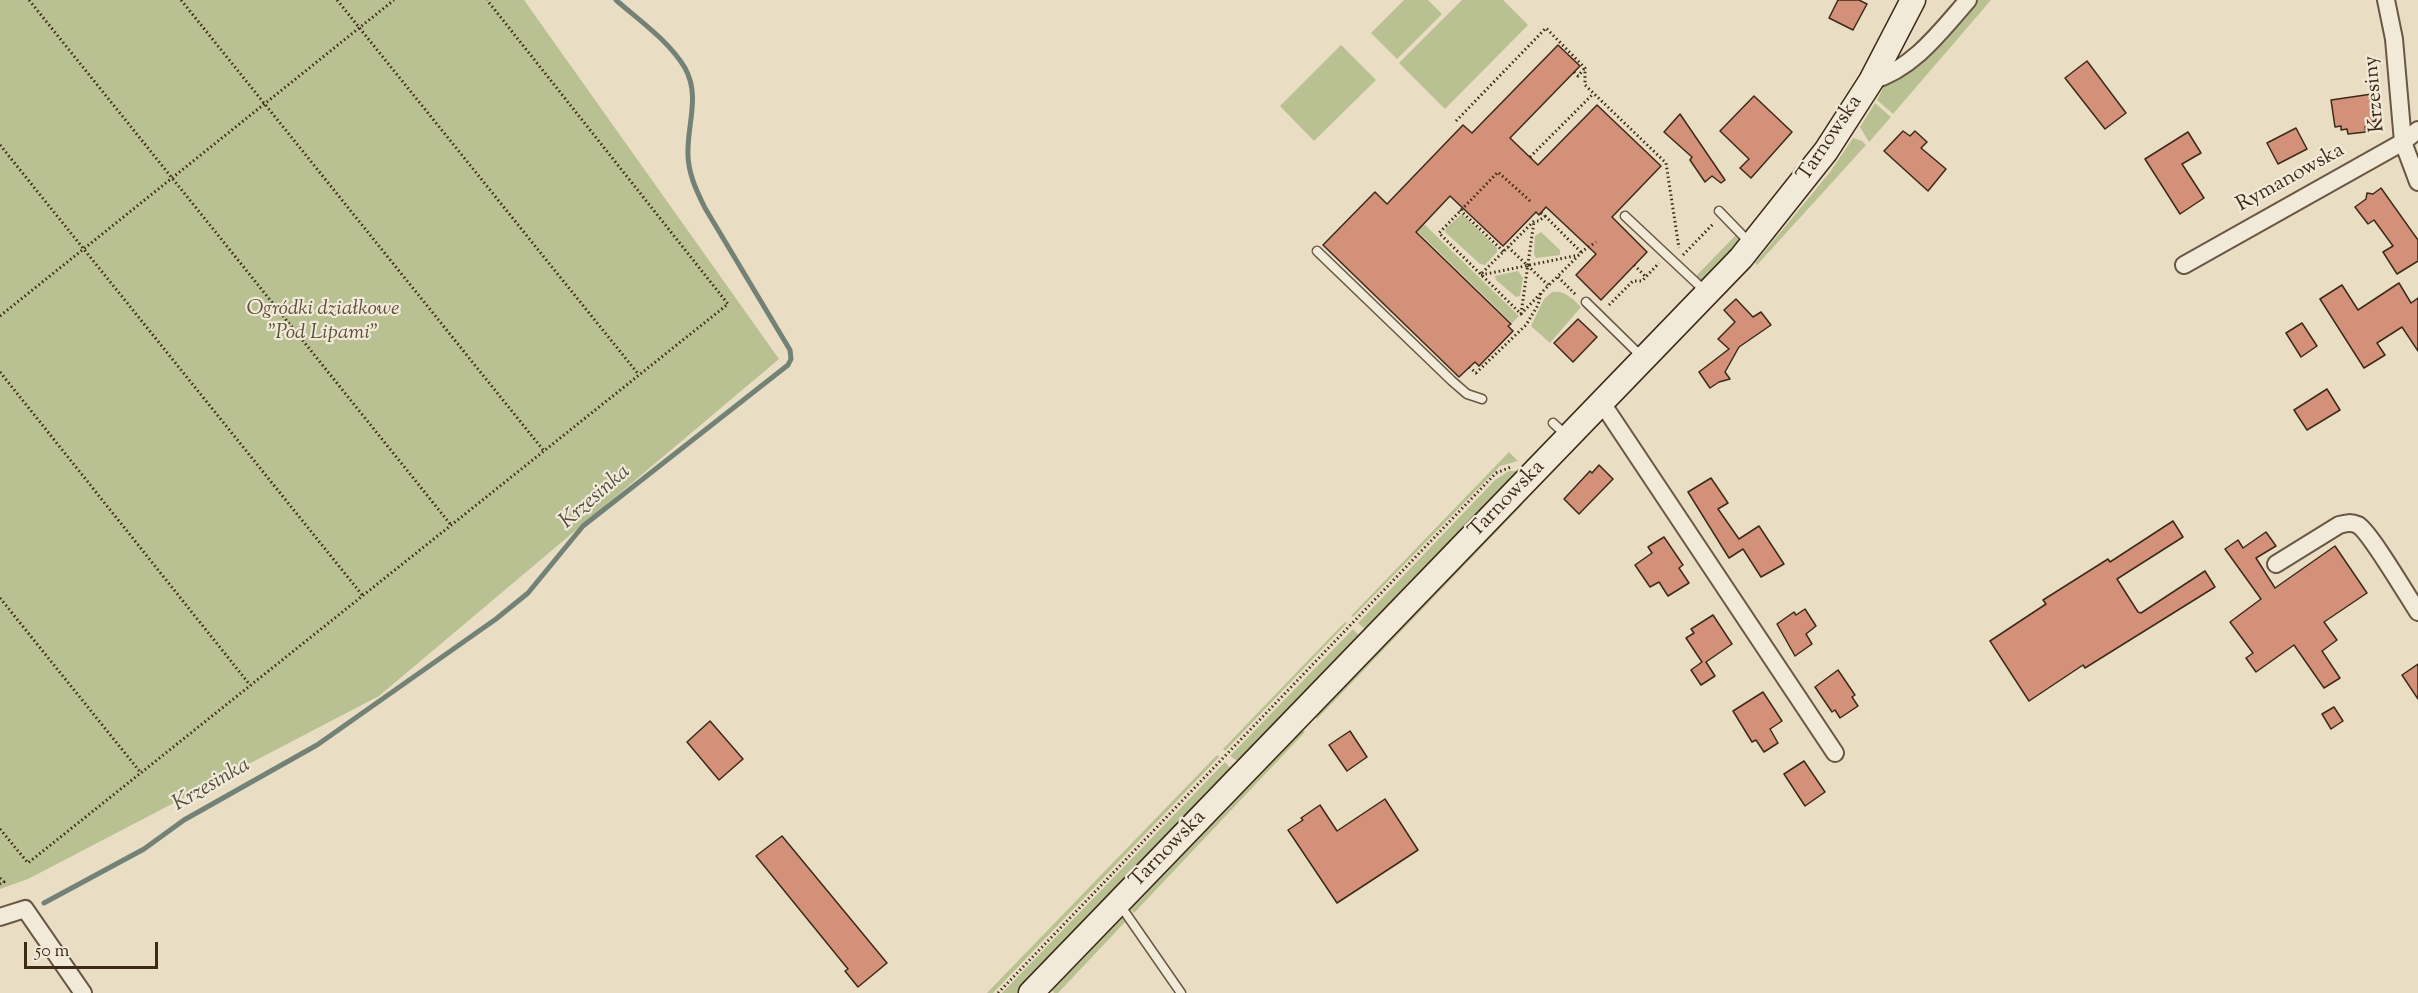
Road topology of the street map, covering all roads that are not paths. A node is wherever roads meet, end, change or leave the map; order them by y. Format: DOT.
graph roads {
  1 [pos="1913,0"];
  2 [pos="1968,0"];
  3 [pos="2386,0"];
  4 [pos="1871,81"];
  5 [pos="2418,130"];
  6 [pos="2403,142"];
  7 [pos="2418,182"];
  8 [pos="1721,213"];
  9 [pos="1625,216"];
  10 [pos="1752,244"];
  11 [pos="1317,251"];
  12 [pos="2184,265"];
  13 [pos="1708,294"];
  14 [pos="1586,303"];
  15 [pos="1644,359"];
  16 [pos="1482,399"];
  17 [pos="1602,403"];
  18 [pos="2276,564"];
  19 [pos="2418,612"];
  20 [pos="1835,753"];
  21 [pos="1118,903"];
  22 [pos="0,917"];
  23 [pos="83,993"];
  24 [pos="1030,993"];
  25 [pos="1181,993"];
  1 -- 4 [label="street"];
  2 -- 4 [label="street, Tarnowska"];
  3 -- 6 [label="street, Krzesiny"];
  4 -- 10 [label="street, Tarnowska"];
  5 -- 6 [label="street, Rymanowska"];
  6 -- 7 [label="street, Krzesiny"];
  6 -- 12 [label="street, Rymanowska"];
  8 -- 10 [label="lane"];
  9 -- 13 [label="lane"];
  10 -- 13 [label="street, Tarnowska"];
  11 -- 16 [label="lane"];
  13 -- 15 [label="street, Tarnowska"];
  14 -- 15 [label="lane"];
  15 -- 17 [label="street, Tarnowska"];
  17 -- 20 [label="street"];
  17 -- 21 [label="street, Tarnowska"];
  18 -- 19 [label="street"];
  21 -- 24 [label="street, Tarnowska"];
  21 -- 25 [label="lane"];
  22 -- 23 [label="street"];
}
